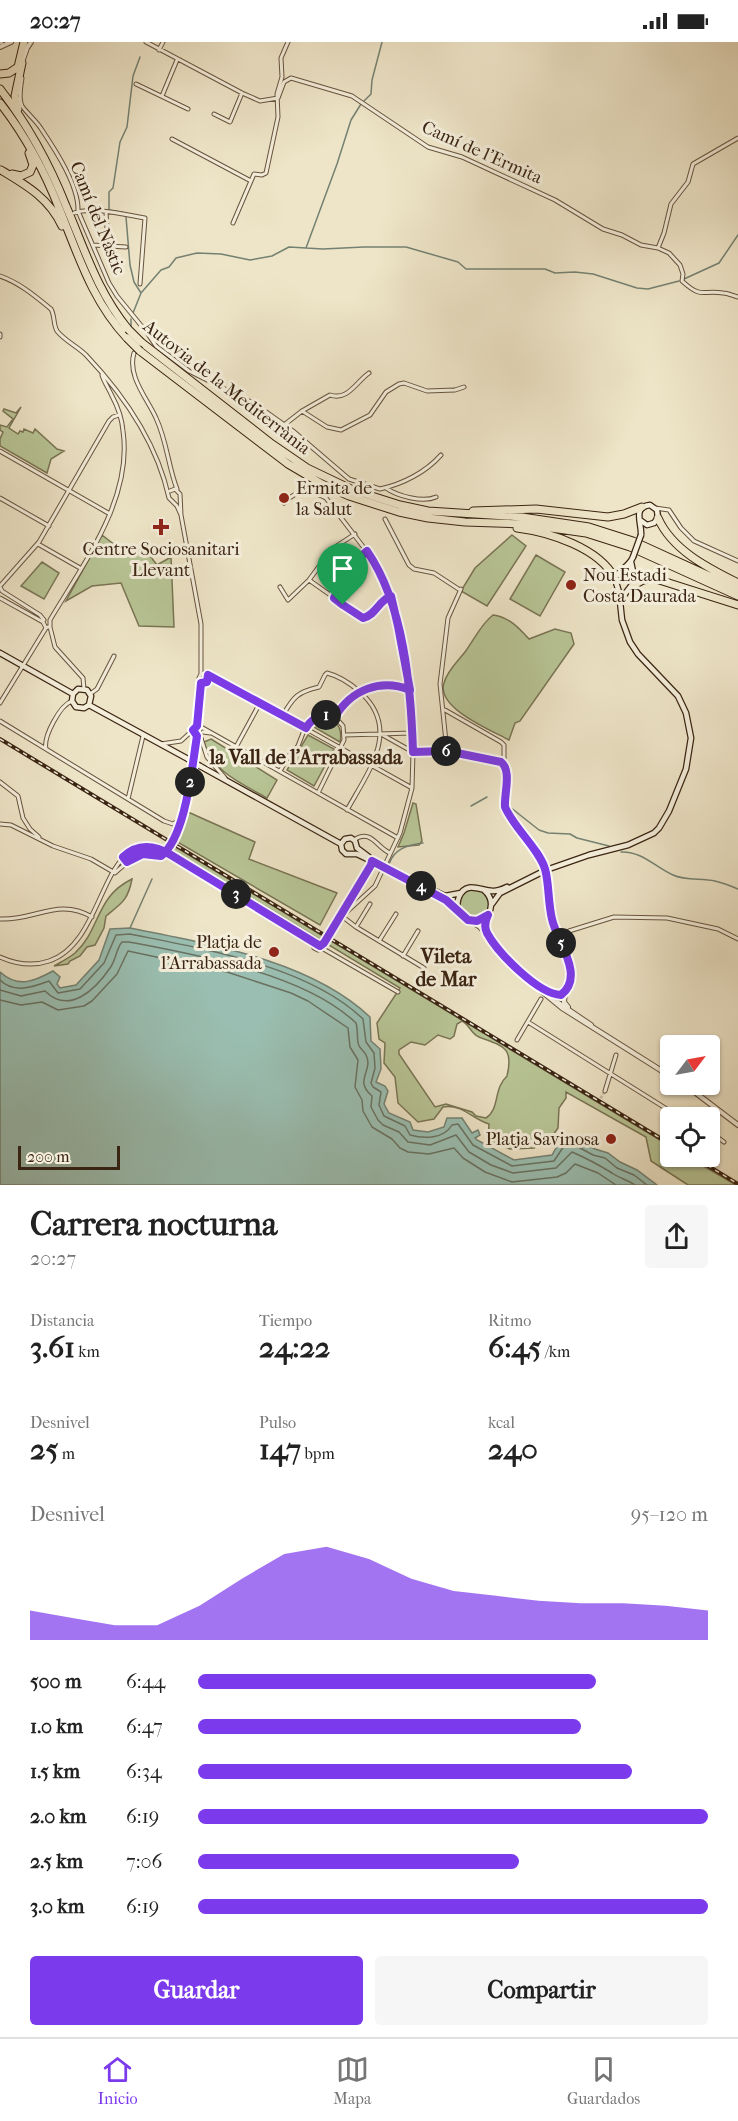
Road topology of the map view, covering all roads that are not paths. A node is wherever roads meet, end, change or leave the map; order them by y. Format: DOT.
graph roads {
  1 [pos="11,42"];
  2 [pos="24,42"];
  3 [pos="31,42"];
  4 [pos="146,42"];
  5 [pos="163,42"];
  6 [pos="288,42"];
  7 [pos="0,44"];
  8 [pos="159,50"];
  9 [pos="177,60"];
  10 [pos="22,63"];
  11 [pos="0,74"];
  12 [pos="136,84"];
  13 [pos="0,89"];
  14 [pos="242,93"];
  15 [pos="162,96"];
  16 [pos="278,98"];
  17 [pos="0,103"];
  18 [pos="188,109"];
  19 [pos="6,111"];
  20 [pos="214,114"];
  21 [pos="32,135"];
  22 [pos="738,138"];
  23 [pos="172,139"];
  24 [pos="0,170"];
  25 [pos="251,181"];
  26 [pos="76,212"];
  27 [pos="106,212"];
  28 [pos="233,223"];
  29 [pos="93,245"];
  30 [pos="108,246"];
  31 [pos="126,247"];
  32 [pos="658,248"];
  33 [pos="81,265"];
  34 [pos="0,276"];
  35 [pos="140,284"];
  36 [pos="738,297"];
  37 [pos="140,324"];
  38 [pos="138,332"];
  39 [pos="137,352"];
  40 [pos="369,373"];
  41 [pos="102,375"];
  42 [pos="464,387"];
  43 [pos="302,411"];
  44 [pos="120,415"];
  45 [pos="284,425"];
  46 [pos="0,451"];
  47 [pos="441,455"];
  48 [pos="175,482"];
  49 [pos="386,488"];
  50 [pos="70,490"];
  51 [pos="178,491"];
  52 [pos="170,492"];
  53 [pos="436,496"];
  54 [pos="180,497"];
  55 [pos="0,498"];
  56 [pos="376,498"];
  57 [pos="173,501"];
  58 [pos="285,503"];
  59 [pos="642,507"];
  60 [pos="657,513"];
  61 [pos="110,514"];
  62 [pos="181,515"];
  63 [pos="385,519"];
  64 [pos="640,520"];
  65 [pos="484,523"];
  66 [pos="651,525"];
  67 [pos="49,526"];
  68 [pos="355,534"];
  69 [pos="641,535"];
  70 [pos="38,544"];
  71 [pos="367,551"];
  72 [pos="632,559"];
  73 [pos="738,561"];
  74 [pos="80,568"];
  75 [pos="624,570"];
  76 [pos="633,574"];
  77 [pos="615,579"];
  78 [pos="309,580"];
  79 [pos="738,583"];
  80 [pos="0,587"];
  81 [pos="280,587"];
  82 [pos="631,587"];
  83 [pos="618,588"];
  84 [pos="738,589"];
  85 [pos="391,596"];
  86 [pos="738,596"];
  87 [pos="0,598"];
  88 [pos="334,598"];
  89 [pos="620,605"];
  90 [pos="738,605"];
  91 [pos="50,620"];
  92 [pos="43,621"];
  93 [pos="48,627"];
  94 [pos="0,654"];
  95 [pos="114,656"];
  96 [pos="22,666"];
  97 [pos="201,674"];
  98 [pos="208,675"];
  99 [pos="201,683"];
  100 [pos="84,689"];
  101 [pos="410,690"];
  102 [pos="359,692"];
  103 [pos="73,694"];
  104 [pos="90,694"];
  105 [pos="72,701"];
  106 [pos="0,703"];
  107 [pos="260,703"];
  108 [pos="89,705"];
  109 [pos="444,710"];
  110 [pos="284,715"];
  111 [pos="335,717"];
  112 [pos="0,721"];
  113 [pos="199,726"];
  114 [pos="306,728"];
  115 [pos="193,730"];
  116 [pos="212,733"];
  117 [pos="413,733"];
  118 [pos="144,734"];
  119 [pos="200,734"];
  120 [pos="380,734"];
  121 [pos="345,735"];
  122 [pos="46,739"];
  123 [pos="36,743"];
  124 [pos="161,744"];
  125 [pos="236,747"];
  126 [pos="46,749"];
  127 [pos="341,749"];
  128 [pos="447,751"];
  129 [pos="413,752"];
  130 [pos="504,764"];
  131 [pos="372,765"];
  132 [pos="280,771"];
  133 [pos="228,781"];
  134 [pos="0,782"];
  135 [pos="412,788"];
  136 [pos="318,793"];
  137 [pos="128,799"];
  138 [pos="347,810"];
  139 [pos="181,819"];
  140 [pos="0,821"];
  141 [pos="20,821"];
  142 [pos="170,823"];
  143 [pos="11,825"];
  144 [pos="174,836"];
  145 [pos="398,838"];
  146 [pos="43,840"];
  147 [pos="354,840"];
  148 [pos="341,844"];
  149 [pos="357,848"];
  150 [pos="160,849"];
  151 [pos="390,850"];
  152 [pos="166,852"];
  153 [pos="354,853"];
  154 [pos="155,856"];
  155 [pos="123,857"];
  156 [pos="372,861"];
  157 [pos="127,862"];
  158 [pos="380,865"];
  159 [pos="546,870"];
  160 [pos="114,872"];
  161 [pos="521,883"];
  162 [pos="428,890"];
  163 [pos="484,890"];
  164 [pos="461,893"];
  165 [pos="370,904"];
  166 [pos="492,904"];
  167 [pos="458,909"];
  168 [pos="396,914"];
  169 [pos="488,915"];
  170 [pos="343,916"];
  171 [pos="92,917"];
  172 [pos="0,919"];
  173 [pos="338,920"];
  174 [pos="471,921"];
  175 [pos="356,927"];
  176 [pos="418,931"];
  177 [pos="487,933"];
  178 [pos="560,939"];
  179 [pos="738,939"];
  180 [pos="380,941"];
  181 [pos="319,947"];
  182 [pos="496,948"];
  183 [pos="403,956"];
  184 [pos="0,957"];
  185 [pos="424,968"];
  186 [pos="398,992"];
  187 [pos="566,992"];
  188 [pos="544,994"];
  189 [pos="541,999"];
  190 [pos="528,1022"];
  191 [pos="593,1026"];
  192 [pos="517,1040"];
  193 [pos="614,1041"];
  194 [pos="616,1055"];
  195 [pos="660,1070"];
  196 [pos="612,1073"];
  197 [pos="605,1091"];
  198 [pos="698,1095"];
  199 [pos="664,1107"];
  200 [pos="738,1125"];
  201 [pos="720,1139"];
  202 [pos="724,1142"];
  1 -- 7 [label="street"];
  2 -- 11 [label="highway"];
  3 -- 10 [label="street, Camí del Nàstic"];
  4 -- 8 [label="street"];
  5 -- 8 [label="street"];
  6 -- 16 [label="street"];
  8 -- 9 [label="street"];
  9 -- 14 [label="street"];
  9 -- 15 [label="street"];
  10 -- 21 [label="highway"];
  10 -- 26 [label="street, Camí del Nàstic"];
  12 -- 15 [label="street"];
  13 -- 21 [label="highway, Autovia de la Mediterrània"];
  14 -- 16 [label="street"];
  14 -- 20 [label="street"];
  15 -- 18 [label="street"];
  16 -- 25 [label="street"];
  16 -- 32 [label="street, Camí de l'Ermita"];
  17 -- 19 [label="highway, Autovia de la Mediterrània"];
  19 -- 24 [label="highway"];
  19 -- 33 [label="highway, Autovia de la Mediterrània"];
  21 -- 56 [label="highway, Autovia de la Mediterrània, bridge"];
  22 -- 32 [label="street"];
  23 -- 25 [label="street"];
  24 -- 33 [label="highway"];
  25 -- 28 [label="street"];
  26 -- 27 [label="street"];
  26 -- 29 [label="street, Camí del Nàstic"];
  27 -- 30 [label="street"];
  27 -- 35 [label="street"];
  29 -- 30 [label="street"];
  29 -- 37 [label="street, Camí del Nàstic"];
  30 -- 31 [label="street"];
  32 -- 36 [label="street, Camí de l'Ermita"];
  33 -- 39 [label="highway, Autovia de la Mediterrània, bridge"];
  34 -- 41 [label="street"];
  37 -- 38 [label="street"];
  37 -- 45 [label="street, Camí del Nàstic"];
  39 -- 48 [label="street"];
  39 -- 65 [label="highway, Autovia de la Mediterrània"];
  40 -- 43 [label="street"];
  41 -- 44 [label="street"];
  41 -- 52 [label="street"];
  42 -- 43 [label="street"];
  43 -- 45 [label="street"];
  44 -- 50 [label="street"];
  44 -- 61 [label="street"];
  45 -- 49 [label="street, Camí del Nàstic"];
  46 -- 50 [label="street"];
  47 -- 49 [label="street"];
  48 -- 51 [label="street"];
  48 -- 52 [label="street"];
  49 -- 53 [label="street, Camí del Nàstic"];
  50 -- 61 [label="street"];
  50 -- 67 [label="street"];
  51 -- 52 [label="street"];
  51 -- 54 [label="street"];
  52 -- 57 [label="street"];
  54 -- 57 [label="street"];
  54 -- 62 [label="street"];
  55 -- 67 [label="street"];
  56 -- 59 [label="highway"];
  56 -- 84 [label="highway, Autovia de la Mediterrània"];
  57 -- 62 [label="street"];
  58 -- 68 [label="street"];
  59 -- 60 [label="main road"];
  59 -- 64 [label="main road"];
  60 -- 66 [label="main road"];
  60 -- 73 [label="street"];
  60 -- 79 [label="highway"];
  61 -- 74 [label="street"];
  62 -- 97 [label="street"];
  63 -- 109 [label="street"];
  64 -- 66 [label="main road"];
  64 -- 69 [label="main road"];
  65 -- 77 [label="highway"];
  65 -- 86 [label="highway, Autovia de la Mediterrània"];
  66 -- 69 [label="main road"];
  67 -- 70 [label="street"];
  68 -- 71 [label="street"];
  68 -- 78 [label="street"];
  69 -- 72 [label="main road, bridge"];
  70 -- 74 [label="street"];
  70 -- 80 [label="street"];
  71 -- 85 [label="street"];
  71 -- 88 [label="street"];
  72 -- 75 [label="main road"];
  72 -- 76 [label="main road"];
  74 -- 91 [label="street"];
  75 -- 76 [label="main road"];
  75 -- 77 [label="main road"];
  76 -- 82 [label="main road"];
  77 -- 83 [label="main road"];
  78 -- 81 [label="street"];
  78 -- 88 [label="street"];
  80 -- 92 [label="street"];
  82 -- 83 [label="main road"];
  82 -- 89 [label="main road"];
  82 -- 90 [label="highway"];
  83 -- 89 [label="main road"];
  85 -- 88 [label="street"];
  85 -- 101 [label="street"];
  87 -- 92 [label="street"];
  89 -- 159 [label="main road"];
  91 -- 92 [label="street"];
  91 -- 93 [label="street"];
  92 -- 93 [label="street"];
  93 -- 96 [label="street"];
  93 -- 100 [label="street"];
  94 -- 96 [label="main road"];
  95 -- 104 [label="street"];
  96 -- 103 [label="main road"];
  96 -- 106 [label="street"];
  97 -- 98 [label="street"];
  97 -- 99 [label="street"];
  98 -- 99 [label="street"];
  98 -- 107 [label="street"];
  99 -- 113 [label="street"];
  100 -- 103 [label="main road"];
  100 -- 104 [label="main road"];
  101 -- 102 [label="street"];
  101 -- 117 [label="street"];
  102 -- 110 [label="street"];
  102 -- 111 [label="street"];
  102 -- 120 [label="street"];
  103 -- 105 [label="main road"];
  104 -- 108 [label="main road"];
  105 -- 108 [label="main road"];
  105 -- 122 [label="street"];
  107 -- 110 [label="street"];
  107 -- 125 [label="street"];
  108 -- 118 [label="main road"];
  109 -- 128 [label="street"];
  109 -- 130 [label="street"];
  110 -- 114 [label="street"];
  111 -- 114 [label="street"];
  111 -- 121 [label="street"];
  112 -- 123 [label="street"];
  113 -- 115 [label="street"];
  113 -- 116 [label="street"];
  113 -- 119 [label="street"];
  114 -- 127 [label="street"];
  114 -- 132 [label="street"];
  115 -- 119 [label="street"];
  115 -- 124 [label="street"];
  116 -- 119 [label="street"];
  116 -- 125 [label="street"];
  117 -- 120 [label="street"];
  117 -- 129 [label="street"];
  118 -- 124 [label="main road"];
  118 -- 137 [label="street"];
  119 -- 133 [label="street"];
  119 -- 139 [label="street"];
  120 -- 121 [label="street"];
  120 -- 129 [label="street"];
  120 -- 131 [label="street"];
  121 -- 127 [label="street"];
  122 -- 123 [label="street"];
  122 -- 126 [label="street"];
  123 -- 126 [label="street"];
  124 -- 133 [label="main road, bridge"];
  125 -- 132 [label="street"];
  126 -- 137 [label="street"];
  127 -- 131 [label="street"];
  127 -- 136 [label="street"];
  128 -- 129 [label="street"];
  128 -- 130 [label="street"];
  129 -- 135 [label="street"];
  130 -- 159 [label="street"];
  131 -- 135 [label="street"];
  131 -- 138 [label="street"];
  132 -- 136 [label="street"];
  133 -- 148 [label="main road"];
  134 -- 141 [label="street"];
  135 -- 145 [label="street"];
  136 -- 138 [label="street"];
  137 -- 142 [label="street"];
  138 -- 145 [label="street"];
  139 -- 142 [label="street"];
  139 -- 144 [label="street"];
  140 -- 143 [label="street"];
  141 -- 143 [label="street"];
  141 -- 146 [label="street"];
  142 -- 144 [label="street"];
  143 -- 146 [label="street"];
  144 -- 152 [label="street"];
  145 -- 151 [label="street"];
  146 -- 160 [label="street"];
  147 -- 148 [label="main road"];
  147 -- 149 [label="main road"];
  147 -- 151 [label="street"];
  148 -- 153 [label="main road"];
  149 -- 153 [label="main road"];
  149 -- 158 [label="main road"];
  150 -- 152 [label="street"];
  150 -- 154 [label="street"];
  150 -- 155 [label="street"];
  151 -- 170 [label="street"];
  152 -- 154 [label="street"];
  152 -- 181 [label="street"];
  153 -- 156 [label="main road"];
  154 -- 157 [label="street"];
  155 -- 157 [label="street"];
  155 -- 160 [label="street"];
  156 -- 158 [label="main road"];
  156 -- 173 [label="street"];
  157 -- 160 [label="street"];
  158 -- 162 [label="main road, bridge"];
  159 -- 161 [label="main road"];
  159 -- 178 [label="street"];
  160 -- 171 [label="street"];
  161 -- 163 [label="main road"];
  161 -- 166 [label="main road"];
  162 -- 164 [label="main road"];
  162 -- 167 [label="main road"];
  163 -- 164 [label="main road"];
  163 -- 166 [label="main road"];
  164 -- 167 [label="main road"];
  165 -- 175 [label="street"];
  166 -- 169 [label="main road"];
  167 -- 174 [label="main road"];
  168 -- 180 [label="street"];
  169 -- 174 [label="main road"];
  169 -- 177 [label="street"];
  170 -- 173 [label="street"];
  170 -- 175 [label="street"];
  171 -- 172 [label="street"];
  171 -- 184 [label="street"];
  173 -- 181 [label="street"];
  174 -- 182 [label="street"];
  175 -- 180 [label="street"];
  176 -- 183 [label="street"];
  177 -- 182 [label="street"];
  177 -- 187 [label="street"];
  178 -- 179 [label="street"];
  178 -- 187 [label="street"];
  180 -- 183 [label="street"];
  181 -- 186 [label="street"];
  182 -- 188 [label="street"];
  183 -- 185 [label="street"];
  187 -- 191 [label="street"];
  188 -- 191 [label="street"];
  188 -- 193 [label="street"];
  189 -- 190 [label="street"];
  190 -- 192 [label="street"];
  190 -- 196 [label="street"];
  191 -- 193 [label="street"];
  193 -- 195 [label="street"];
  194 -- 196 [label="street"];
  196 -- 197 [label="street"];
  196 -- 199 [label="street"];
  198 -- 200 [label="street"];
  201 -- 202 [label="street"];
}
